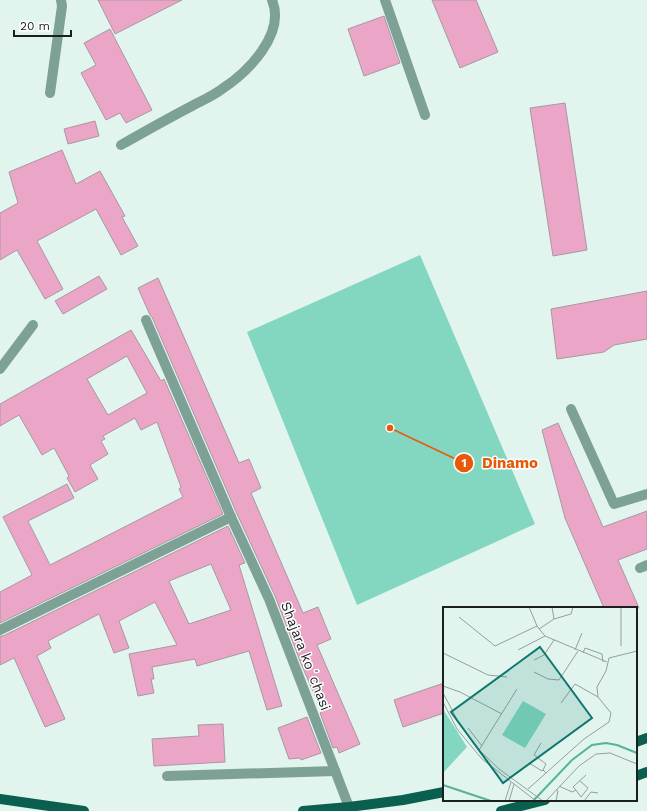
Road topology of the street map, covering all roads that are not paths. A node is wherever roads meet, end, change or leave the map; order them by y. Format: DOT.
graph roads {
  1 [pos="61,0"];
  2 [pos="272,0"];
  3 [pos="385,0"];
  4 [pos="50,93"];
  5 [pos="425,115"];
  6 [pos="121,145"];
  7 [pos="146,320"];
  8 [pos="33,324"];
  9 [pos="0,369"];
  10 [pos="571,409"];
  11 [pos="647,494"];
  12 [pos="231,517"];
  13 [pos="0,630"];
  14 [pos="647,738"];
  15 [pos="637,742"];
  16 [pos="335,771"];
  17 [pos="647,772"];
  18 [pos="167,776"];
  19 [pos="637,776"];
  20 [pos="443,792"];
  21 [pos="0,798"];
  22 [pos="541,801"];
  23 [pos="349,807"];
  24 [pos="84,811"];
  25 [pos="303,811"];
  26 [pos="501,811"];
  1 -- 4 [label="street"];
  2 -- 6 [label="street"];
  3 -- 5 [label="street"];
  7 -- 12 [label="street, Shajara koʻchasi"];
  8 -- 9 [label="street"];
  10 -- 11 [label="street"];
  12 -- 13 [label="street"];
  12 -- 16 [label="street, Shajara koʻchasi"];
  14 -- 15 [label="main road"];
  16 -- 18 [label="street"];
  16 -- 23 [label="street, Shajara koʻchasi"];
  17 -- 19 [label="main road"];
  20 -- 23 [label="main road"];
  21 -- 24 [label="main road"];
  22 -- 26 [label="main road"];
  23 -- 25 [label="main road"];
}
